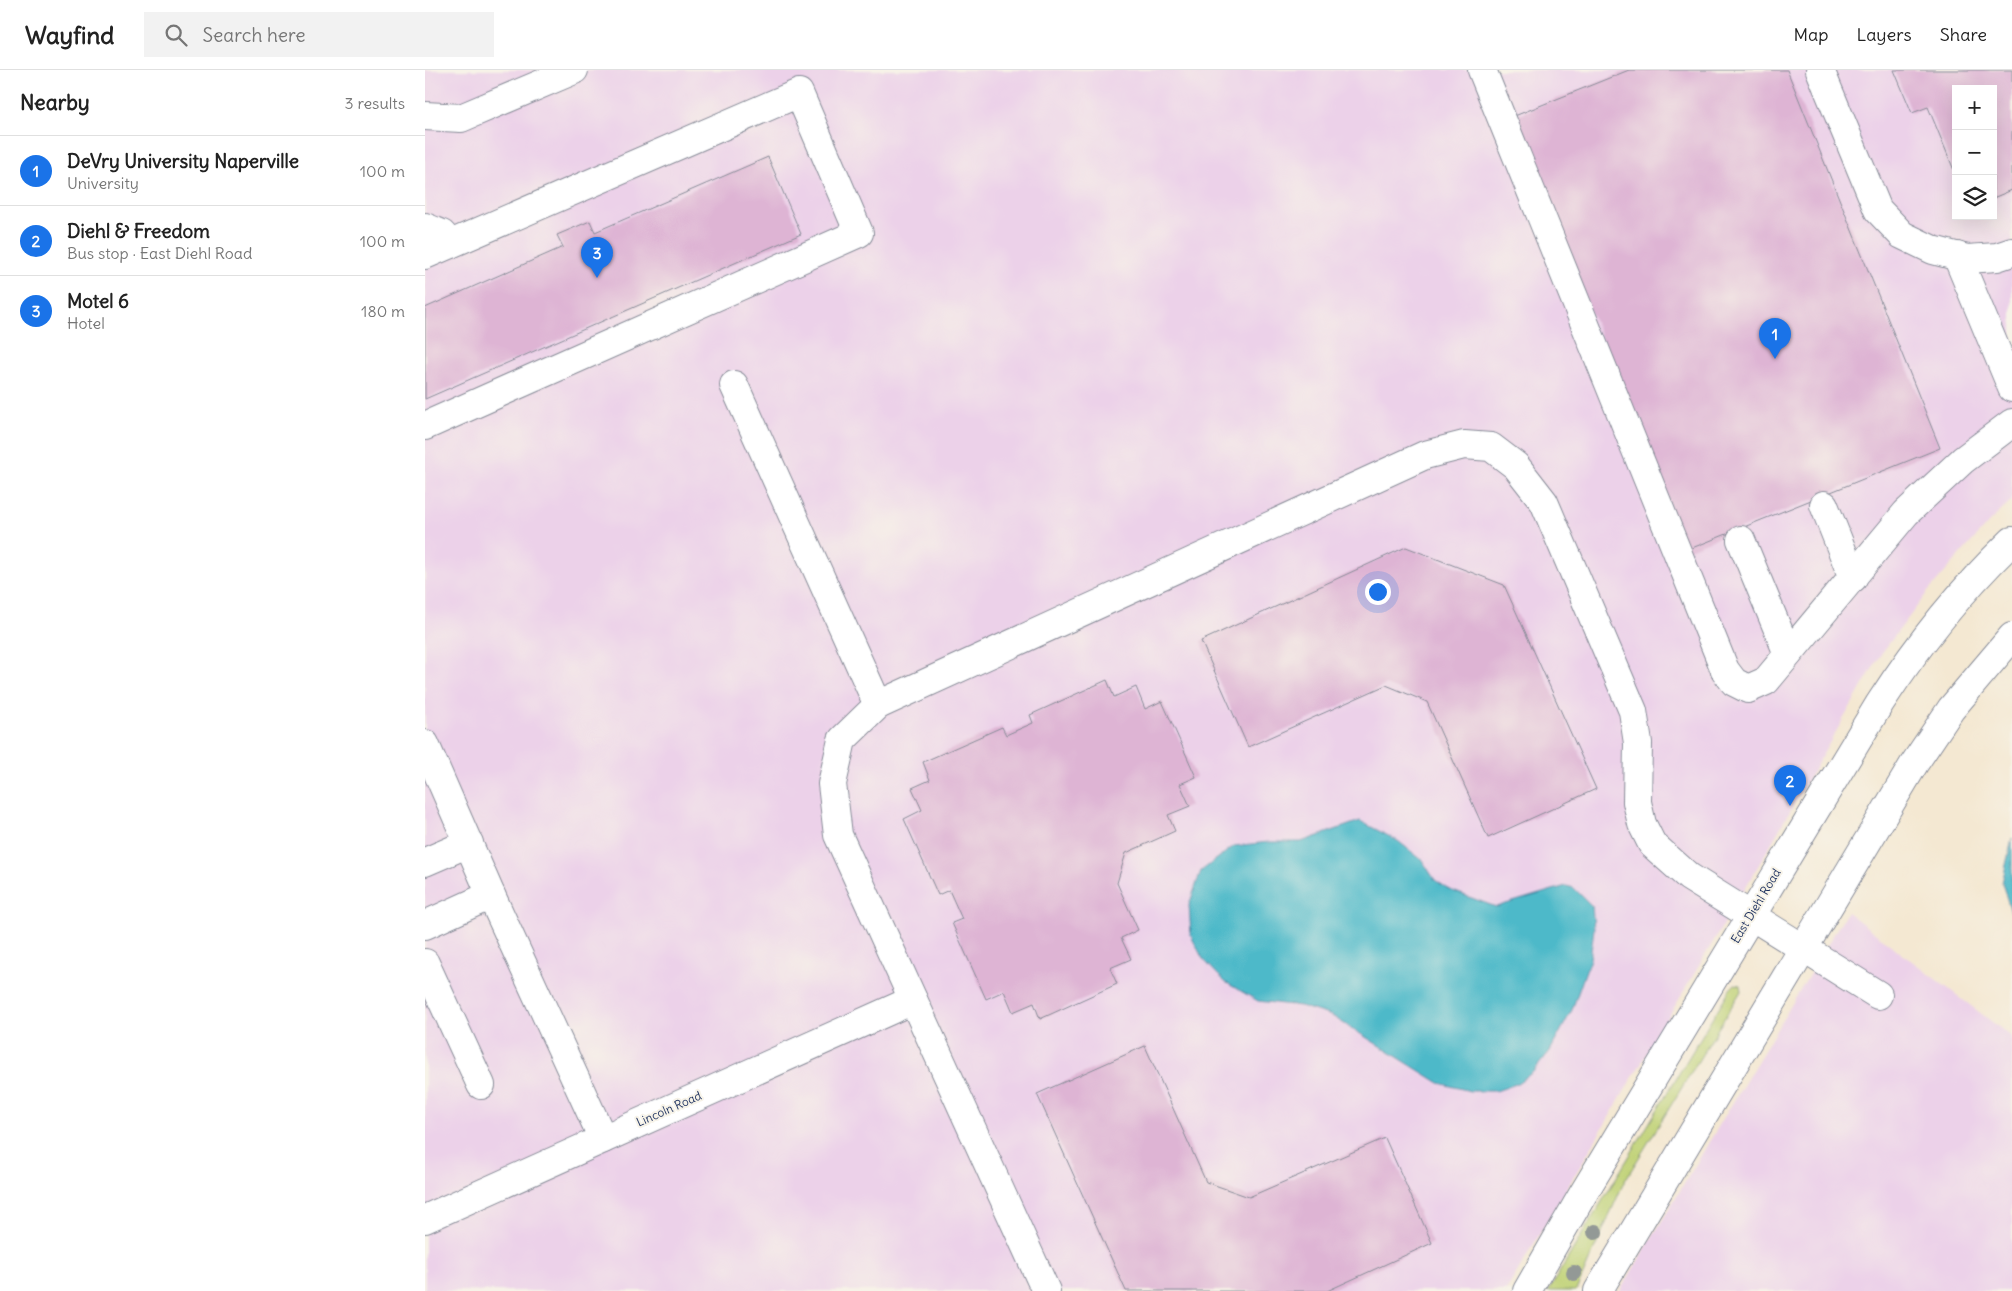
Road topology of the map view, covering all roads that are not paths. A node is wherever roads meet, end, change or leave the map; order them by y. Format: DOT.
graph roads {
  1 [pos="574,70"];
  2 [pos="1482,70"];
  3 [pos="1820,70"];
  4 [pos="425,116"];
  5 [pos="425,227"];
  6 [pos="450,244"];
  7 [pos="2012,252"];
  8 [pos="425,255"];
  9 [pos="1957,256"];
  10 [pos="734,385"];
  11 [pos="2012,388"];
  12 [pos="2012,423"];
  13 [pos="425,426"];
  14 [pos="1824,505"];
  15 [pos="1741,540"];
  16 [pos="2012,541"];
  17 [pos="1853,578"];
  18 [pos="2012,637"];
  19 [pos="1788,654"];
  20 [pos="878,705"];
  21 [pos="425,744"];
  22 [pos="469,842"];
  23 [pos="425,862"];
  24 [pos="491,895"];
  25 [pos="1750,915"];
  26 [pos="425,925"];
  27 [pos="1803,948"];
  28 [pos="425,963"];
  29 [pos="1878,995"];
  30 [pos="913,1000"];
  31 [pos="481,1085"];
  32 [pos="603,1139"];
  33 [pos="425,1219"];
  34 [pos="1046,1291"];
  35 [pos="1527,1291"];
  36 [pos="1598,1291"];
  1 -- 4 [label="street"];
  2 -- 19 [label="street"];
  3 -- 9 [label="street"];
  5 -- 6 [label="street"];
  6 -- 8 [label="street"];
  6 -- 13 [label="street"];
  7 -- 9 [label="street"];
  9 -- 11 [label="street"];
  10 -- 20 [label="street"];
  12 -- 17 [label="street"];
  14 -- 17 [label="street"];
  15 -- 19 [label="street"];
  16 -- 25 [label="street, East Diehl Road"];
  17 -- 19 [label="street"];
  18 -- 27 [label="street"];
  20 -- 25 [label="street"];
  20 -- 30 [label="street"];
  21 -- 22 [label="street"];
  22 -- 23 [label="street"];
  22 -- 24 [label="street"];
  24 -- 26 [label="street"];
  24 -- 32 [label="street"];
  25 -- 27 [label="street"];
  25 -- 35 [label="street, East Diehl Road"];
  27 -- 29 [label="street"];
  27 -- 36 [label="street"];
  28 -- 31 [label="street"];
  30 -- 32 [label="street, Lincoln Road"];
  30 -- 34 [label="street"];
  32 -- 33 [label="street, Lincoln Road"];
}
